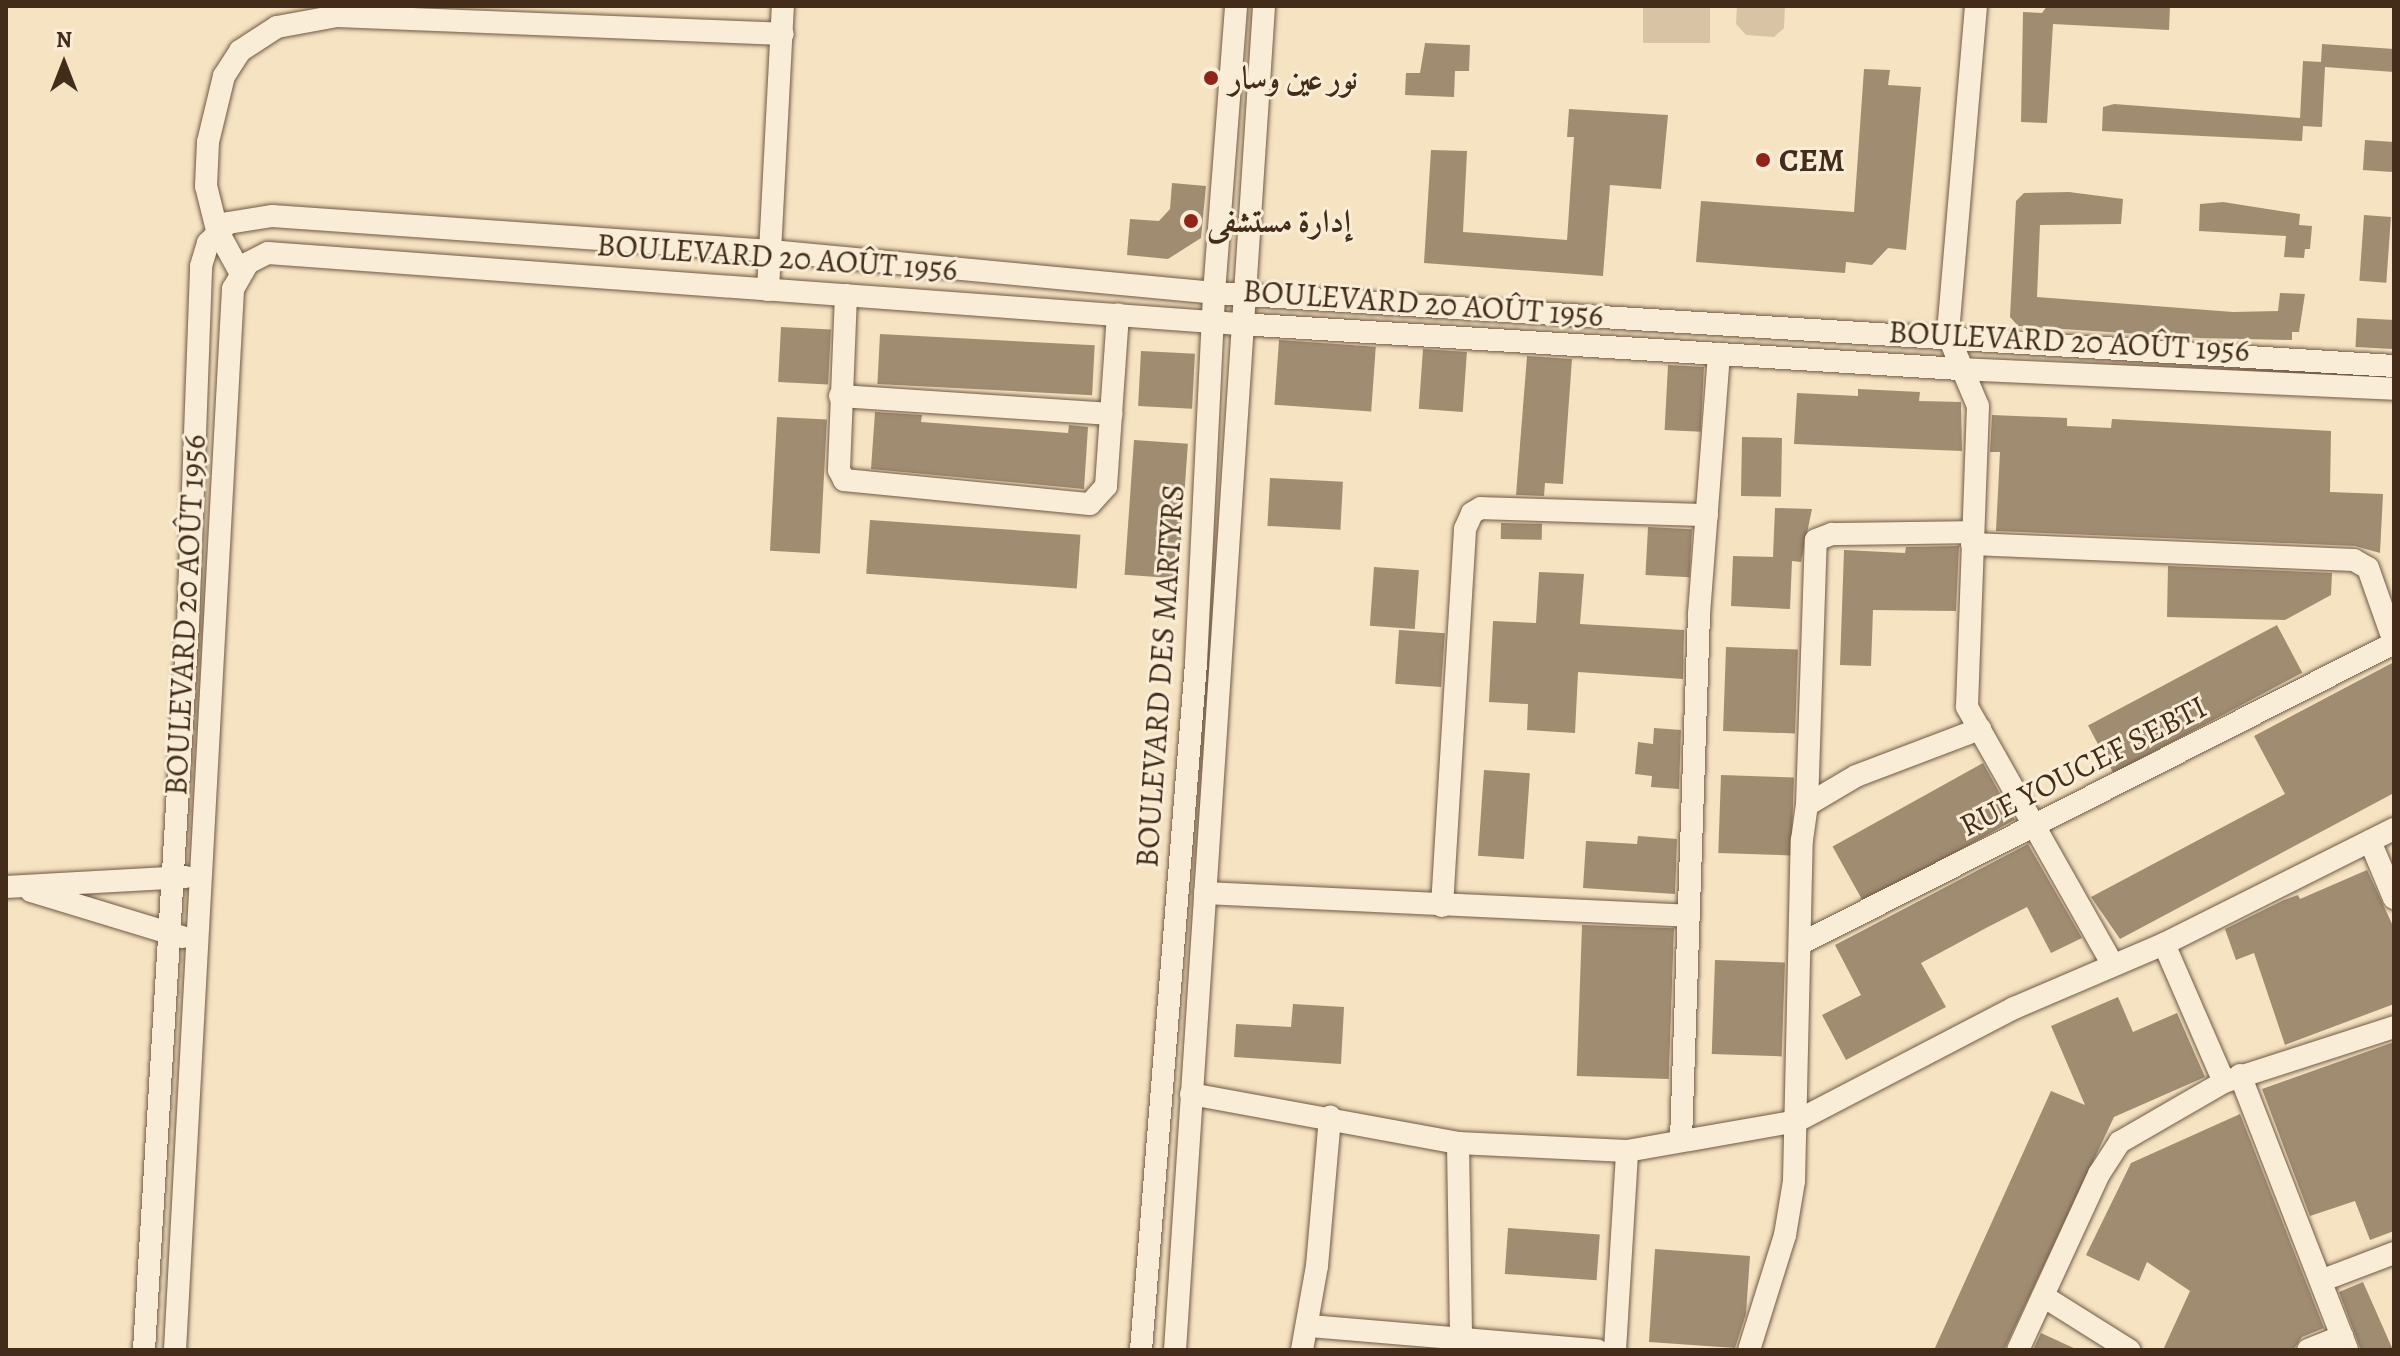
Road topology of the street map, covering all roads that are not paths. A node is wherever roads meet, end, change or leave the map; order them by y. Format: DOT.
graph roads {
  1 [pos="783,6"];
  2 [pos="1236,6"];
  3 [pos="1264,6"];
  4 [pos="1976,6"];
  5 [pos="456,13"];
  6 [pos="783,34"];
  7 [pos="217,230"];
  8 [pos="771,251"];
  9 [pos="240,272"];
  10 [pos="768,290"];
  11 [pos="1214,293"];
  12 [pos="1241,294"];
  13 [pos="846,295"];
  14 [pos="1118,314"];
  15 [pos="1213,320"];
  16 [pos="1240,324"];
  17 [pos="1948,335"];
  18 [pos="1719,354"];
  19 [pos="2394,366"];
  20 [pos="1959,369"];
  21 [pos="2394,389"];
  22 [pos="840,396"];
  23 [pos="1111,414"];
  24 [pos="1707,515"];
  25 [pos="1972,538"];
  26 [pos="2394,642"];
  27 [pos="1980,729"];
  28 [pos="1807,805"];
  29 [pos="2038,827"];
  30 [pos="2394,829"];
  31 [pos="2370,841"];
  32 [pos="203,874"];
  33 [pos="173,879"];
  34 [pos="14,888"];
  35 [pos="1205,893"];
  36 [pos="2394,898"];
  37 [pos="1442,906"];
  38 [pos="1687,916"];
  39 [pos="170,934"];
  40 [pos="199,942"];
  41 [pos="1800,944"];
  42 [pos="2164,944"];
  43 [pos="2112,963"];
  44 [pos="2394,1027"];
  45 [pos="2232,1079"];
  46 [pos="1191,1094"];
  47 [pos="1330,1117"];
  48 [pos="1797,1121"];
  49 [pos="1681,1140"];
  50 [pos="1458,1143"];
  51 [pos="1627,1151"];
  52 [pos="2394,1253"];
  53 [pos="2323,1280"];
  54 [pos="2043,1296"];
  55 [pos="1309,1326"];
  56 [pos="1461,1337"];
  57 [pos="2344,1343"];
  58 [pos="1562,1349"];
  59 [pos="144,1350"];
  60 [pos="175,1350"];
  61 [pos="1141,1350"];
  62 [pos="1175,1350"];
  63 [pos="1302,1350"];
  64 [pos="1597,1350"];
  65 [pos="1615,1350"];
  66 [pos="1749,1350"];
  67 [pos="2018,1350"];
  68 [pos="2129,1350"];
  69 [pos="2308,1350"];
  1 -- 6 [label="street"];
  2 -- 11 [label="street, BOULEVARD DES MARTYRS"];
  3 -- 12 [label="street, BOULEVARD DES MARTYRS"];
  4 -- 17 [label="street"];
  5 -- 6 [label="street"];
  5 -- 7 [label="street"];
  6 -- 8 [label="street"];
  7 -- 8 [label="street, BOULEVARD 20 AOÛT 1956"];
  7 -- 9 [label="street"];
  7 -- 33 [label="street"];
  8 -- 10 [label="street"];
  8 -- 11 [label="street, BOULEVARD 20 AOÛT 1956"];
  9 -- 10 [label="street, BOULEVARD 20 AOÛT 1956"];
  9 -- 32 [label="street, BOULEVARD 20 AOÛT 1956"];
  10 -- 13 [label="street, BOULEVARD 20 AOÛT 1956"];
  11 -- 12 [label="street, BOULEVARD 20 AOÛT 1956"];
  11 -- 15 [label="street, BOULEVARD DES MARTYRS"];
  12 -- 16 [label="street, BOULEVARD DES MARTYRS"];
  12 -- 17 [label="street, BOULEVARD 20 AOÛT 1956"];
  13 -- 14 [label="street, BOULEVARD 20 AOÛT 1956"];
  13 -- 22 [label="street"];
  14 -- 15 [label="street, BOULEVARD 20 AOÛT 1956"];
  14 -- 23 [label="street"];
  15 -- 16 [label="street, BOULEVARD 20 AOÛT 1956"];
  15 -- 61 [label="street, BOULEVARD DES MARTYRS"];
  16 -- 18 [label="street, BOULEVARD 20 AOÛT 1956"];
  16 -- 35 [label="street, BOULEVARD DES MARTYRS"];
  17 -- 19 [label="street, BOULEVARD 20 AOÛT 1956"];
  17 -- 20 [label="street"];
  18 -- 20 [label="street, BOULEVARD 20 AOÛT 1956"];
  18 -- 24 [label="street"];
  20 -- 21 [label="street, BOULEVARD 20 AOÛT 1956"];
  20 -- 25 [label="street"];
  22 -- 23 [label="street"];
  22 -- 23 [label="street"];
  24 -- 37 [label="street"];
  24 -- 38 [label="street"];
  25 -- 26 [label="street"];
  25 -- 27 [label="street"];
  25 -- 28 [label="street"];
  26 -- 29 [label="street, RUE YOUCEF SEBTI"];
  27 -- 28 [label="street"];
  27 -- 29 [label="street"];
  28 -- 41 [label="street"];
  29 -- 41 [label="street, RUE YOUCEF SEBTI"];
  29 -- 43 [label="street"];
  30 -- 31 [label="street"];
  31 -- 36 [label="street"];
  31 -- 42 [label="street"];
  32 -- 33 [label="street"];
  32 -- 40 [label="street, BOULEVARD 20 AOÛT 1956"];
  33 -- 34 [label="street"];
  33 -- 39 [label="street"];
  34 -- 39 [label="street"];
  35 -- 37 [label="street"];
  35 -- 46 [label="street, BOULEVARD DES MARTYRS"];
  37 -- 38 [label="street"];
  38 -- 49 [label="street"];
  39 -- 40 [label="street"];
  39 -- 59 [label="street"];
  40 -- 60 [label="street, BOULEVARD 20 AOÛT 1956"];
  41 -- 48 [label="street"];
  42 -- 43 [label="street"];
  42 -- 45 [label="street"];
  43 -- 48 [label="street"];
  44 -- 45 [label="street"];
  45 -- 53 [label="street"];
  45 -- 54 [label="street"];
  46 -- 47 [label="street"];
  46 -- 62 [label="street, BOULEVARD DES MARTYRS"];
  47 -- 50 [label="street"];
  47 -- 55 [label="street"];
  48 -- 49 [label="street"];
  48 -- 66 [label="street"];
  49 -- 51 [label="street"];
  50 -- 51 [label="street"];
  50 -- 56 [label="street"];
  51 -- 65 [label="street"];
  52 -- 53 [label="street"];
  53 -- 57 [label="street"];
  54 -- 67 [label="street"];
  54 -- 68 [label="street"];
  55 -- 56 [label="street"];
  55 -- 63 [label="street"];
  56 -- 58 [label="street"];
  57 -- 69 [label="street"];
  58 -- 64 [label="street"];
}
